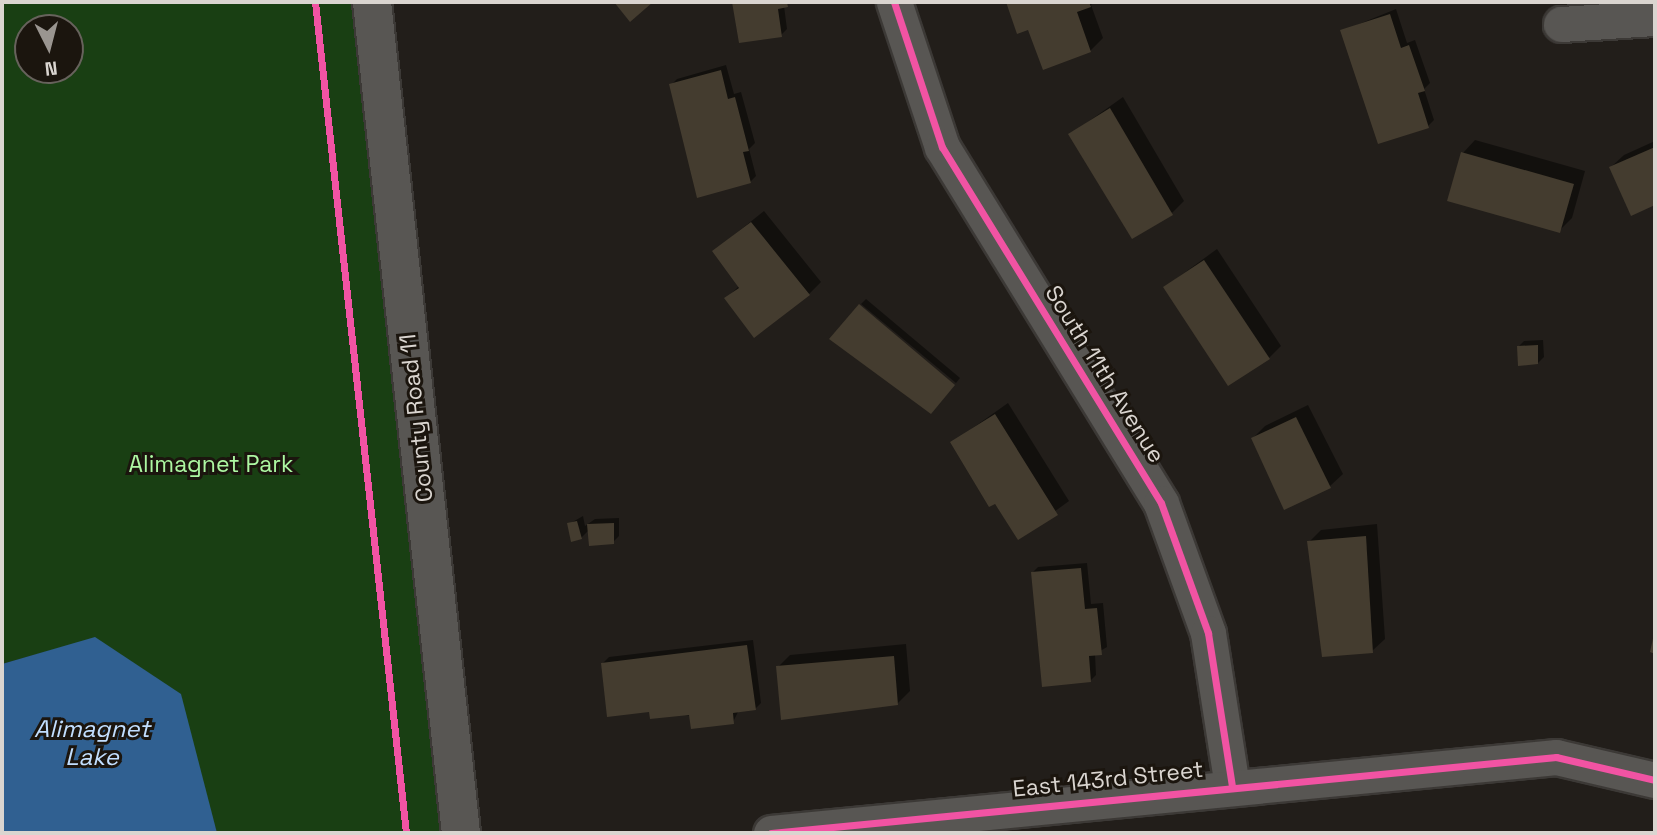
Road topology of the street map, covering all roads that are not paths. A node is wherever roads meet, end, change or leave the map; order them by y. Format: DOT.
graph roads {
  1 [pos="372,2"];
  2 [pos="894,2"];
  3 [pos="1655,18"];
  4 [pos="1561,24"];
  5 [pos="1655,780"];
  6 [pos="1232,786"];
  7 [pos="917,825"];
  8 [pos="461,833"];
  9 [pos="771,833"];
  1 -- 8 [label="street, County Road 11"];
  2 -- 6 [label="street, South 11th Avenue"];
  3 -- 4 [label="street"];
  5 -- 6 [label="street, East 143rd Street"];
  6 -- 7 [label="street, East 143rd Street"];
  7 -- 9 [label="street, East 143rd Street"];
}
